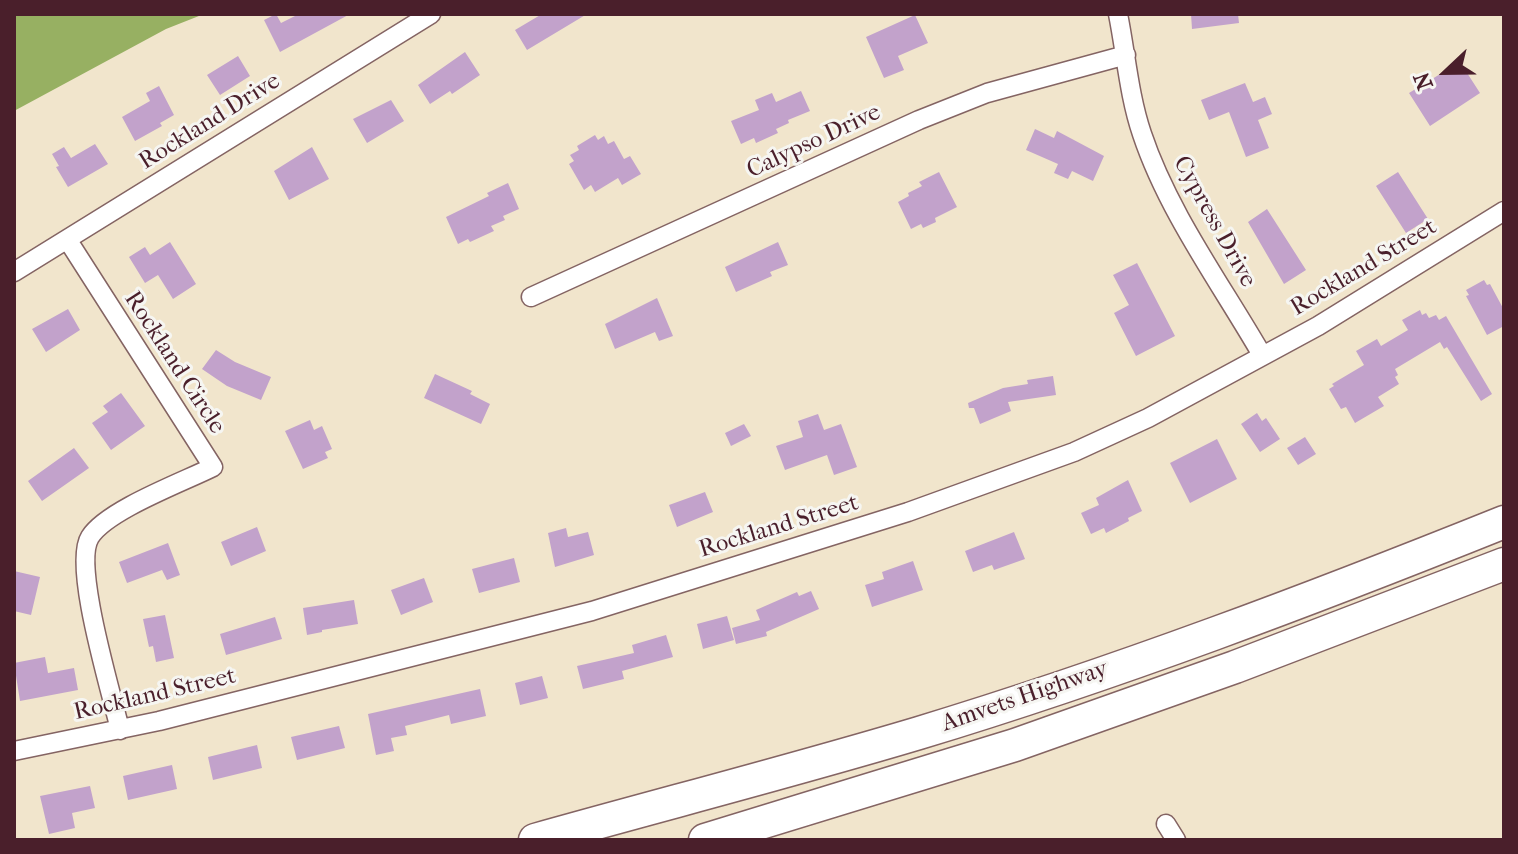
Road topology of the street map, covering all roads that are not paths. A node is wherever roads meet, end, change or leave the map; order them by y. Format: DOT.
graph roads {
  1 [pos="431,14"];
  2 [pos="1118,14"];
  3 [pos="1126,55"];
  4 [pos="1504,211"];
  5 [pos="67,239"];
  6 [pos="14,272"];
  7 [pos="531,297"];
  8 [pos="1262,355"];
  9 [pos="1504,522"];
  10 [pos="1504,564"];
  11 [pos="120,730"];
  12 [pos="14,751"];
  13 [pos="535,840"];
  14 [pos="705,840"];
  1 -- 5 [label="street, Rockland Drive"];
  2 -- 3 [label="street, Cypress Drive"];
  3 -- 7 [label="street, Calypso Drive"];
  3 -- 8 [label="street, Cypress Drive"];
  4 -- 8 [label="street, Rockland Street"];
  5 -- 6 [label="street, Rockland Drive"];
  5 -- 11 [label="street, Rockland Circle"];
  8 -- 11 [label="street, Rockland Street"];
  9 -- 13 [label="highway, Amvets Highway"];
  10 -- 14 [label="highway, Amvets Highway"];
  11 -- 12 [label="street, Rockland Street"];
}
